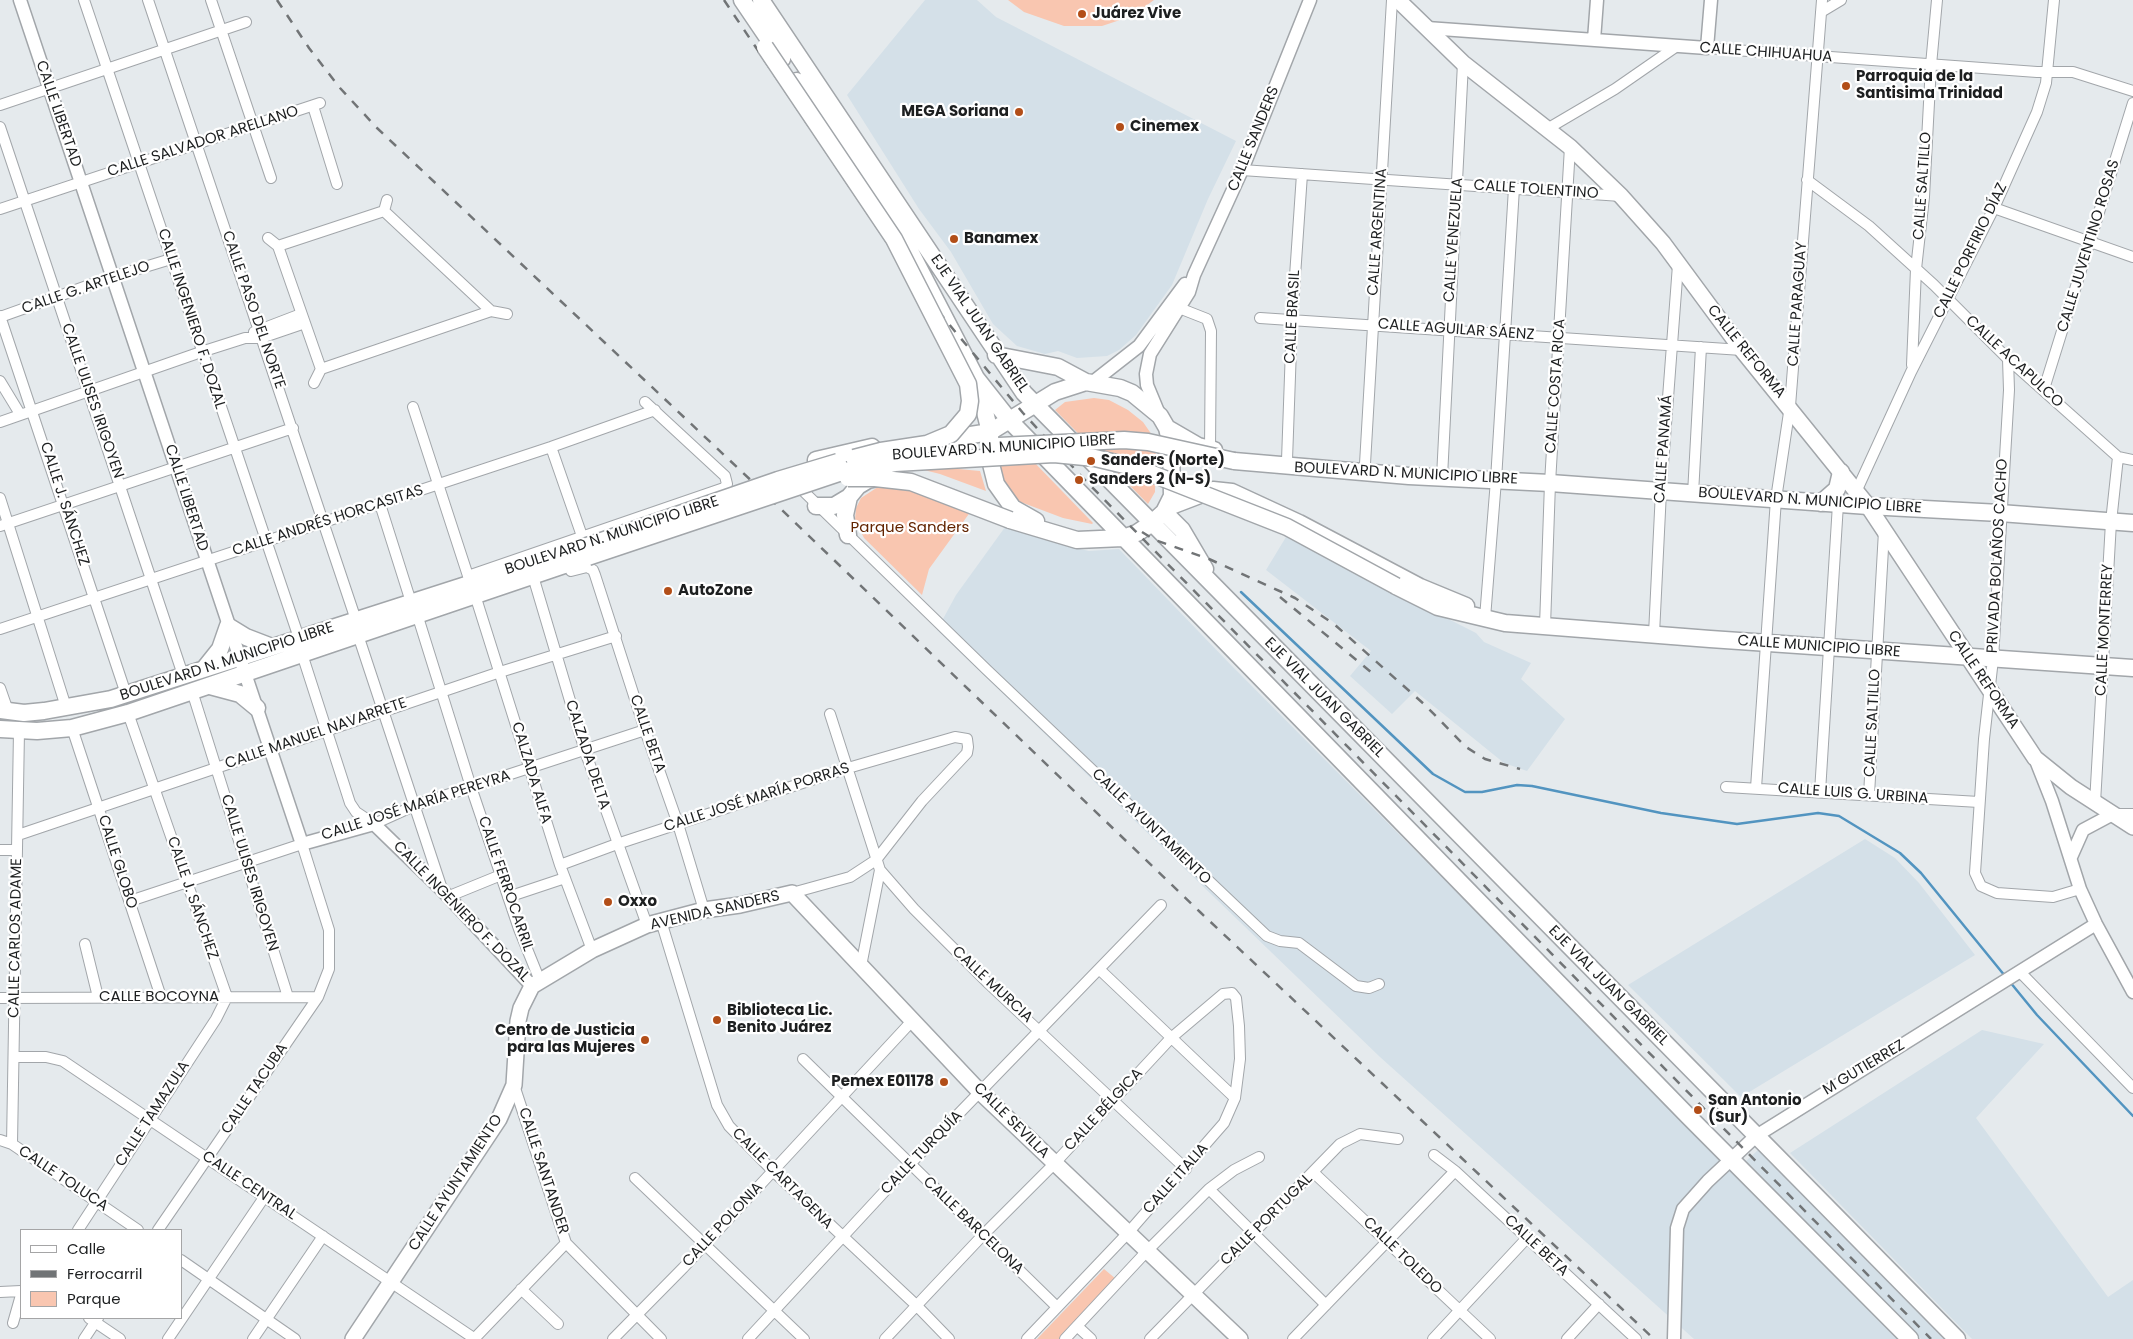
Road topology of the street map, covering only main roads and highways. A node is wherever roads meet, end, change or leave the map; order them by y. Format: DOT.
graph roads {
  1 [pos="761,0"];
  2 [pos="1398,0"];
  3 [pos="744,2"];
  4 [pos="996,355"];
  5 [pos="976,378"];
  6 [pos="1090,382"];
  7 [pos="982,402"];
  8 [pos="1035,404"];
  9 [pos="1010,421"];
  10 [pos="1164,422"];
  11 [pos="990,432"];
  12 [pos="963,436"];
  13 [pos="854,458"];
  14 [pos="784,471"];
  15 [pos="1841,472"];
  16 [pos="1438,476"];
  17 [pos="815,481"];
  18 [pos="849,497"];
  19 [pos="1821,503"];
  20 [pos="816,506"];
  21 [pos="1868,506"];
  22 [pos="1161,515"];
  23 [pos="1030,518"];
  24 [pos="2133,523"];
  25 [pos="848,535"];
  26 [pos="1123,538"];
  27 [pos="1090,539"];
  28 [pos="583,552"];
  29 [pos="1485,616"];
  30 [pos="300,646"];
  31 [pos="272,647"];
  32 [pos="1968,658"];
  33 [pos="2133,668"];
  34 [pos="204,669"];
  35 [pos="210,686"];
  36 [pos="258,708"];
  37 [pos="4,711"];
  38 [pos="0,729"];
  39 [pos="2133,827"];
  40 [pos="792,893"];
  41 [pos="536,984"];
  42 [pos="353,1339"];
  43 [pos="1240,1339"];
  44 [pos="1910,1339"];
  45 [pos="1957,1339"];
  1 -- 4 [label="main road, EJE VIAL JUAN GABRIEL"];
  2 -- 15 [label="main road, CALLE REFORMA"];
  3 -- 5 [label="main road, EJE VIAL JUAN GABRIEL"];
  3 -- 13 [label="main road, bridge"];
  4 -- 6 [label="main road"];
  4 -- 8 [label="main road, EJE VIAL JUAN GABRIEL"];
  5 -- 7 [label="main road"];
  5 -- 9 [label="main road, EJE VIAL JUAN GABRIEL"];
  6 -- 8 [label="main road"];
  6 -- 10 [label="main road"];
  7 -- 11 [label="main road"];
  7 -- 12 [label="main road"];
  8 -- 9 [label="main road"];
  8 -- 22 [label="main road, EJE VIAL JUAN GABRIEL"];
  9 -- 11 [label="main road"];
  9 -- 26 [label="main road, EJE VIAL JUAN GABRIEL"];
  10 -- 16 [label="main road"];
  10 -- 22 [label="main road"];
  11 -- 12 [label="main road"];
  11 -- 23 [label="main road"];
  12 -- 14 [label="main road"];
  13 -- 16 [label="main road, BOULEVARD N. MUNICIPIO LIBRE, bridge"];
  13 -- 28 [label="main road, BOULEVARD N. MUNICIPIO LIBRE, bridge"];
  15 -- 19 [label="main road"];
  15 -- 21 [label="main road, CALLE REFORMA"];
  16 -- 19 [label="main road, BOULEVARD N. MUNICIPIO LIBRE"];
  17 -- 27 [label="main road, bridge"];
  17 -- 28 [label="main road, BOULEVARD N. MUNICIPIO LIBRE, bridge"];
  17 -- 29 [label="main road, BOULEVARD N. MUNICIPIO LIBRE, bridge"];
  18 -- 20 [label="main road"];
  18 -- 23 [label="main road"];
  18 -- 25 [label="main road"];
  19 -- 21 [label="main road, BOULEVARD N. MUNICIPIO LIBRE"];
  21 -- 24 [label="main road, BOULEVARD N. MUNICIPIO LIBRE"];
  21 -- 32 [label="main road, CALLE REFORMA"];
  22 -- 26 [label="main road"];
  22 -- 29 [label="main road"];
  22 -- 45 [label="main road, EJE VIAL JUAN GABRIEL"];
  23 -- 27 [label="main road"];
  26 -- 27 [label="main road"];
  26 -- 44 [label="main road, EJE VIAL JUAN GABRIEL"];
  28 -- 30 [label="main road, BOULEVARD N. MUNICIPIO LIBRE"];
  29 -- 32 [label="main road, CALLE MUNICIPIO LIBRE"];
  30 -- 31 [label="main road, BOULEVARD N. MUNICIPIO LIBRE"];
  30 -- 35 [label="main road, BOULEVARD N. MUNICIPIO LIBRE"];
  31 -- 34 [label="main road, BOULEVARD N. MUNICIPIO LIBRE"];
  31 -- 34 [label="main road"];
  32 -- 33 [label="main road, CALLE MUNICIPIO LIBRE"];
  32 -- 39 [label="main road, CALLE REFORMA"];
  34 -- 37 [label="main road, BOULEVARD N. MUNICIPIO LIBRE"];
  35 -- 36 [label="main road"];
  35 -- 38 [label="main road, BOULEVARD N. MUNICIPIO LIBRE"];
  40 -- 41 [label="main road, AVENIDA SANDERS"];
  40 -- 43 [label="main road, CALLE SEVILLA"];
  41 -- 42 [label="main road, CALLE AYUNTAMIENTO"];
}
